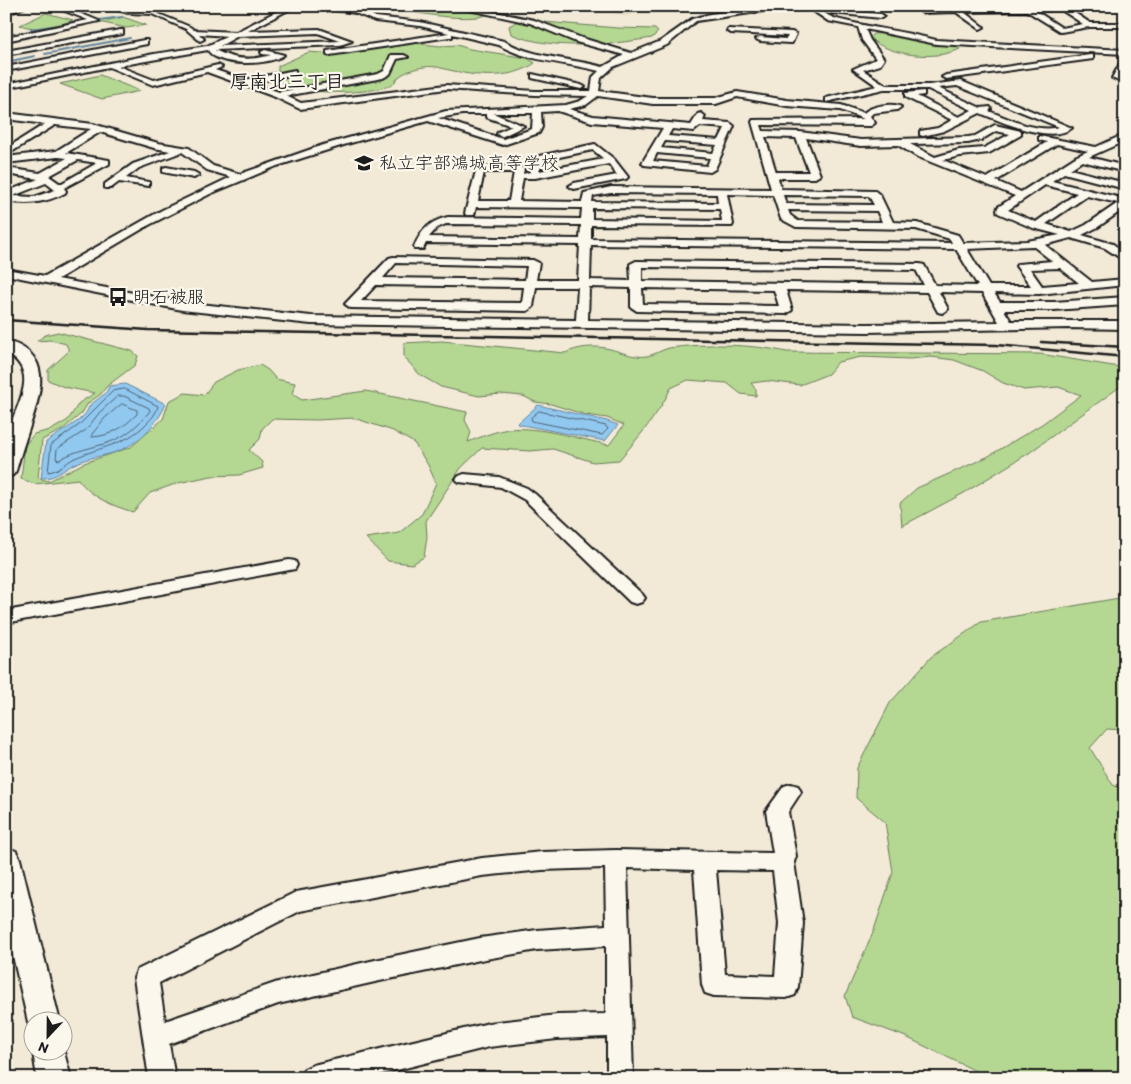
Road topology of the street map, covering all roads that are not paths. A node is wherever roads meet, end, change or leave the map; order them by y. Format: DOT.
graph roads {
  1 [pos="24,6"];
  2 [pos="55,6"];
  3 [pos="109,6"];
  4 [pos="293,6"];
  5 [pos="314,6"];
  6 [pos="393,6"];
  7 [pos="454,6"];
  8 [pos="795,6"];
  9 [pos="809,6"];
  10 [pos="839,6"];
  11 [pos="1110,6"];
  12 [pos="956,8"];
  13 [pos="991,8"];
  14 [pos="1024,8"];
  15 [pos="1062,8"];
  16 [pos="88,9"];
  17 [pos="155,9"];
  18 [pos="868,9"];
  19 [pos="817,10"];
  20 [pos="923,11"];
  21 [pos="73,12"];
  22 [pos="6,13"];
  23 [pos="738,13"];
  24 [pos="364,14"];
  25 [pos="881,16"];
  26 [pos="1098,17"];
  27 [pos="1079,18"];
  28 [pos="755,21"];
  29 [pos="84,24"];
  30 [pos="256,25"];
  31 [pos="1089,25"];
  32 [pos="1125,25"];
  33 [pos="733,27"];
  34 [pos="861,27"];
  35 [pos="980,27"];
  36 [pos="102,28"];
  37 [pos="764,31"];
  38 [pos="120,32"];
  39 [pos="192,32"];
  40 [pos="299,32"];
  41 [pos="268,33"];
  42 [pos="464,33"];
  43 [pos="130,34"];
  44 [pos="237,34"];
  45 [pos="760,39"];
  46 [pos="7,40"];
  47 [pos="19,44"];
  48 [pos="299,45"];
  49 [pos="262,46"];
  50 [pos="756,46"];
  51 [pos="30,49"];
  52 [pos="211,49"];
  53 [pos="1123,52"];
  54 [pos="6,54"];
  55 [pos="166,54"];
  56 [pos="41,55"];
  57 [pos="632,55"];
  58 [pos="404,57"];
  59 [pos="176,58"];
  60 [pos="51,60"];
  61 [pos="6,61"];
  62 [pos="1125,62"];
  63 [pos="110,65"];
  64 [pos="62,66"];
  65 [pos="6,69"];
  66 [pos="208,70"];
  67 [pos="604,70"];
  68 [pos="123,71"];
  69 [pos="74,72"];
  70 [pos="155,72"];
  71 [pos="292,72"];
  72 [pos="272,76"];
  73 [pos="535,76"];
  74 [pos="6,77"];
  75 [pos="138,77"];
  76 [pos="1125,82"];
  77 [pos="244,83"];
  78 [pos="882,85"];
  79 [pos="6,86"];
  80 [pos="933,89"];
  81 [pos="310,90"];
  82 [pos="595,90"];
  83 [pos="278,95"];
  84 [pos="726,99"];
  85 [pos="829,100"];
  86 [pos="653,102"];
  87 [pos="1009,105"];
  88 [pos="897,107"];
  89 [pos="560,108"];
  90 [pos="537,109"];
  91 [pos="481,110"];
  92 [pos="980,110"];
  93 [pos="668,111"];
  94 [pos="6,116"];
  95 [pos="428,118"];
  96 [pos="500,118"];
  97 [pos="20,119"];
  98 [pos="868,119"];
  99 [pos="958,120"];
  100 [pos="53,122"];
  101 [pos="838,122"];
  102 [pos="697,123"];
  103 [pos="71,124"];
  104 [pos="465,126"];
  105 [pos="669,126"];
  106 [pos="6,127"];
  107 [pos="100,129"];
  108 [pos="58,132"];
  109 [pos="1018,133"];
  110 [pos="760,134"];
  111 [pos="800,135"];
  112 [pos="490,138"];
  113 [pos="661,138"];
  114 [pos="1124,138"];
  115 [pos="1056,141"];
  116 [pos="848,142"];
  117 [pos="723,143"];
  118 [pos="901,143"];
  119 [pos="13,148"];
  120 [pos="180,150"];
  121 [pos="654,150"];
  122 [pos="1098,150"];
  123 [pos="58,154"];
  124 [pos="44,155"];
  125 [pos="717,156"];
  126 [pos="77,157"];
  127 [pos="1080,158"];
  128 [pos="6,160"];
  129 [pos="934,160"];
  130 [pos="611,161"];
  131 [pos="210,168"];
  132 [pos="1123,168"];
  133 [pos="166,170"];
  134 [pos="1063,170"];
  135 [pos="9,171"];
  136 [pos="773,174"];
  137 [pos="535,175"];
  138 [pos="45,177"];
  139 [pos="240,177"];
  140 [pos="518,177"];
  141 [pos="117,179"];
  142 [pos="550,181"];
  143 [pos="988,182"];
  144 [pos="1044,182"];
  145 [pos="146,184"];
  146 [pos="108,186"];
  147 [pos="1125,186"];
  148 [pos="58,188"];
  149 [pos="721,191"];
  150 [pos="777,192"];
  151 [pos="1085,192"];
  152 [pos="590,194"];
  153 [pos="1023,196"];
  154 [pos="1125,202"];
  155 [pos="472,204"];
  156 [pos="514,204"];
  157 [pos="587,205"];
  158 [pos="723,206"];
  159 [pos="782,207"];
  160 [pos="880,208"];
  161 [pos="468,220"];
  162 [pos="586,222"];
  163 [pos="889,226"];
  164 [pos="1037,226"];
  165 [pos="1070,235"];
  166 [pos="422,240"];
  167 [pos="585,242"];
  168 [pos="768,244"];
  169 [pos="1037,244"];
  170 [pos="961,246"];
  171 [pos="1122,252"];
  172 [pos="414,261"];
  173 [pos="1063,264"];
  174 [pos="777,265"];
  175 [pos="6,272"];
  176 [pos="47,280"];
  177 [pos="373,281"];
  178 [pos="1125,282"];
  179 [pos="530,284"];
  180 [pos="584,284"];
  181 [pos="636,285"];
  182 [pos="783,286"];
  183 [pos="1090,286"];
  184 [pos="932,289"];
  185 [pos="985,290"];
  186 [pos="1039,290"];
  187 [pos="1125,301"];
  188 [pos="995,306"];
  189 [pos="942,308"];
  190 [pos="582,323"];
  191 [pos="1125,325"];
  192 [pos="1008,326"];
  193 [pos="6,346"];
  194 [pos="6,471"];
  195 [pos="464,479"];
  196 [pos="289,565"];
  197 [pos="636,598"];
  198 [pos="6,617"];
  199 [pos="792,792"];
  200 [pos="6,859"];
  201 [pos="616,859"];
  202 [pos="704,862"];
  203 [pos="783,862"];
  204 [pos="617,935"];
  205 [pos="42,1012"];
  206 [pos="619,1025"];
  207 [pos="155,1037"];
  208 [pos="51,1062"];
  209 [pos="54,1078"];
  210 [pos="162,1078"];
  211 [pos="313,1078"];
  212 [pos="620,1078"];
  1 -- 22 [label="street"];
  2 -- 21 [label="street"];
  3 -- 17 [label="street"];
  4 -- 30 [label="street"];
  5 -- 24 [label="street"];
  6 -- 24 [label="street"];
  7 -- 57 [label="street"];
  8 -- 23 [label="street"];
  9 -- 19 [label="street"];
  10 -- 18 [label="street"];
  11 -- 15 [label="street"];
  12 -- 13 [label="street"];
  12 -- 20 [label="street"];
  12 -- 35 [label="street"];
  13 -- 14 [label="street"];
  14 -- 15 [label="street"];
  14 -- 31 [label="street"];
  15 -- 27 [label="street"];
  16 -- 21 [label="street"];
  17 -- 39 [label="street"];
  19 -- 25 [label="street"];
  19 -- 34 [label="street"];
  21 -- 29 [label="street"];
  23 -- 28 [label="street"];
  23 -- 57 [label="street"];
  24 -- 42 [label="street"];
  26 -- 27 [label="street"];
  27 -- 31 [label="street"];
  29 -- 36 [label="street"];
  29 -- 46 [label="street"];
  30 -- 40 [label="street"];
  30 -- 44 [label="street"];
  31 -- 32 [label="street"];
  33 -- 37 [label="street"];
  34 -- 53 [label="street"];
  34 -- 78 [label="street"];
  36 -- 38 [label="street"];
  36 -- 47 [label="street"];
  37 -- 45 [label="street"];
  37 -- 45 [label="street"];
  38 -- 43 [label="street"];
  38 -- 51 [label="street"];
  39 -- 44 [label="street"];
  39 -- 52 [label="street"];
  40 -- 41 [label="street"];
  40 -- 48 [label="street"];
  40 -- 48 [label="street"];
  41 -- 44 [label="street"];
  41 -- 49 [label="street"];
  42 -- 49 [label="street"];
  42 -- 67 [label="street"];
  44 -- 52 [label="street"];
  45 -- 50 [label="street"];
  46 -- 47 [label="street"];
  47 -- 51 [label="street"];
  48 -- 49 [label="street"];
  49 -- 52 [label="street"];
  51 -- 54 [label="street"];
  51 -- 56 [label="street"];
  52 -- 52 [label="street"];
  52 -- 55 [label="street"];
  53 -- 78 [label="street"];
  55 -- 59 [label="street"];
  55 -- 63 [label="street"];
  55 -- 64 [label="street"];
  56 -- 60 [label="street"];
  56 -- 60 [label="street"];
  56 -- 61 [label="street"];
  57 -- 67 [label="street"];
  58 -- 81 [label="street"];
  59 -- 66 [label="street"];
  59 -- 68 [label="street"];
  60 -- 64 [label="street"];
  60 -- 65 [label="street"];
  62 -- 76 [label="street"];
  63 -- 68 [label="street"];
  63 -- 69 [label="street"];
  64 -- 69 [label="street"];
  64 -- 74 [label="street"];
  66 -- 75 [label="street"];
  66 -- 77 [label="street"];
  67 -- 82 [label="street"];
  68 -- 75 [label="street"];
  69 -- 79 [label="street"];
  70 -- 75 [label="street"];
  71 -- 72 [label="street"];
  72 -- 77 [label="street"];
  72 -- 81 [label="street"];
  73 -- 82 [label="street"];
  77 -- 83 [label="street"];
  78 -- 80 [label="street"];
  78 -- 85 [label="street"];
  80 -- 87 [label="street"];
  80 -- 92 [label="street"];
  80 -- 99 [label="street"];
  81 -- 83 [label="street"];
  82 -- 83 [label="street"];
  82 -- 86 [label="street"];
  82 -- 89 [label="street"];
  84 -- 86 [label="street"];
  84 -- 98 [label="street"];
  84 -- 102 [label="street"];
  86 -- 93 [label="street"];
  87 -- 92 [label="street"];
  87 -- 92 [label="street"];
  88 -- 98 [label="street"];
  89 -- 90 [label="street"];
  89 -- 105 [label="street"];
  90 -- 91 [label="street"];
  90 -- 112 [label="street"];
  91 -- 95 [label="street"];
  91 -- 96 [label="street"];
  92 -- 99 [label="street"];
  94 -- 97 [label="street"];
  95 -- 104 [label="street"];
  95 -- 139 [label="street"];
  96 -- 104 [label="street"];
  96 -- 112 [label="street"];
  97 -- 100 [label="street"];
  97 -- 106 [label="street"];
  98 -- 99 [label="street"];
  98 -- 101 [label="street"];
  100 -- 103 [label="street"];
  100 -- 119 [label="street"];
  101 -- 110 [label="street"];
  101 -- 116 [label="street"];
  102 -- 105 [label="street"];
  102 -- 117 [label="street"];
  103 -- 107 [label="street"];
  103 -- 108 [label="street"];
  104 -- 112 [label="street"];
  105 -- 113 [label="street"];
  107 -- 120 [label="street"];
  107 -- 123 [label="street"];
  109 -- 115 [label="street"];
  109 -- 118 [label="street"];
  109 -- 129 [label="street"];
  110 -- 111 [label="street"];
  110 -- 136 [label="street"];
  111 -- 116 [label="street"];
  111 -- 136 [label="street"];
  113 -- 117 [label="street"];
  113 -- 121 [label="street"];
  114 -- 122 [label="street"];
  115 -- 122 [label="street"];
  115 -- 143 [label="street"];
  116 -- 118 [label="street"];
  117 -- 125 [label="street"];
  118 -- 129 [label="street"];
  120 -- 131 [label="street"];
  120 -- 141 [label="street"];
  121 -- 125 [label="street"];
  121 -- 125 [label="street"];
  122 -- 127 [label="street"];
  123 -- 124 [label="street"];
  123 -- 126 [label="street"];
  124 -- 128 [label="street"];
  124 -- 135 [label="street"];
  126 -- 138 [label="street"];
  126 -- 148 [label="street"];
  127 -- 132 [label="street"];
  127 -- 134 [label="street"];
  129 -- 143 [label="street"];
  130 -- 137 [label="street"];
  130 -- 137 [label="street"];
  130 -- 152 [label="street"];
  131 -- 133 [label="street"];
  131 -- 139 [label="street"];
  134 -- 144 [label="street"];
  134 -- 147 [label="street"];
  135 -- 138 [label="street"];
  136 -- 150 [label="street"];
  137 -- 140 [label="street"];
  137 -- 142 [label="street"];
  138 -- 148 [label="street"];
  138 -- 148 [label="street"];
  139 -- 176 [label="street"];
  140 -- 155 [label="street"];
  140 -- 156 [label="street"];
  141 -- 145 [label="street"];
  141 -- 146 [label="street"];
  143 -- 153 [label="street"];
  144 -- 151 [label="street"];
  144 -- 153 [label="street"];
  149 -- 150 [label="street"];
  149 -- 152 [label="street"];
  149 -- 158 [label="street"];
  150 -- 159 [label="street"];
  150 -- 160 [label="street"];
  151 -- 154 [label="street"];
  151 -- 164 [label="street"];
  152 -- 157 [label="street"];
  153 -- 164 [label="street"];
  154 -- 165 [label="street"];
  155 -- 156 [label="street"];
  155 -- 161 [label="street"];
  156 -- 157 [label="street"];
  157 -- 158 [label="street"];
  157 -- 162 [label="street"];
  158 -- 162 [label="street"];
  159 -- 160 [label="street"];
  159 -- 163 [label="street"];
  160 -- 163 [label="street"];
  161 -- 162 [label="street"];
  161 -- 166 [label="street"];
  162 -- 167 [label="street"];
  163 -- 170 [label="street"];
  164 -- 165 [label="street"];
  165 -- 169 [label="street"];
  165 -- 171 [label="street"];
  166 -- 167 [label="street"];
  166 -- 172 [label="street"];
  167 -- 168 [label="street"];
  167 -- 180 [label="street"];
  168 -- 170 [label="street"];
  168 -- 174 [label="street"];
  169 -- 170 [label="street"];
  169 -- 173 [label="street"];
  170 -- 185 [label="street"];
  172 -- 177 [label="street"];
  172 -- 179 [label="street"];
  173 -- 183 [label="street"];
  173 -- 186 [label="street"];
  174 -- 181 [label="street"];
  174 -- 182 [label="street"];
  174 -- 184 [label="street"];
  175 -- 176 [label="street"];
  176 -- 190 [label="street"];
  177 -- 179 [label="street"];
  177 -- 179 [label="street"];
  178 -- 183 [label="street"];
  179 -- 180 [label="street"];
  180 -- 181 [label="street"];
  180 -- 190 [label="street"];
  181 -- 182 [label="street"];
  181 -- 182 [label="street"];
  182 -- 184 [label="street"];
  183 -- 186 [label="street"];
  184 -- 185 [label="street"];
  184 -- 189 [label="street"];
  185 -- 186 [label="street"];
  185 -- 188 [label="street"];
  187 -- 188 [label="street"];
  188 -- 192 [label="street"];
  190 -- 192 [label="street"];
  191 -- 192 [label="street"];
  193 -- 194 [label="main road"];
  195 -- 197 [label="street"];
  196 -- 198 [label="street"];
  199 -- 203 [label="street"];
  200 -- 205 [label="main road"];
  201 -- 202 [label="street"];
  201 -- 204 [label="street"];
  201 -- 207 [label="street"];
  202 -- 203 [label="street"];
  202 -- 203 [label="street"];
  204 -- 206 [label="street"];
  204 -- 207 [label="street"];
  206 -- 211 [label="street"];
  206 -- 212 [label="street"];
  207 -- 210 [label="street"];
  208 -- 209 [label="main road"];
}
